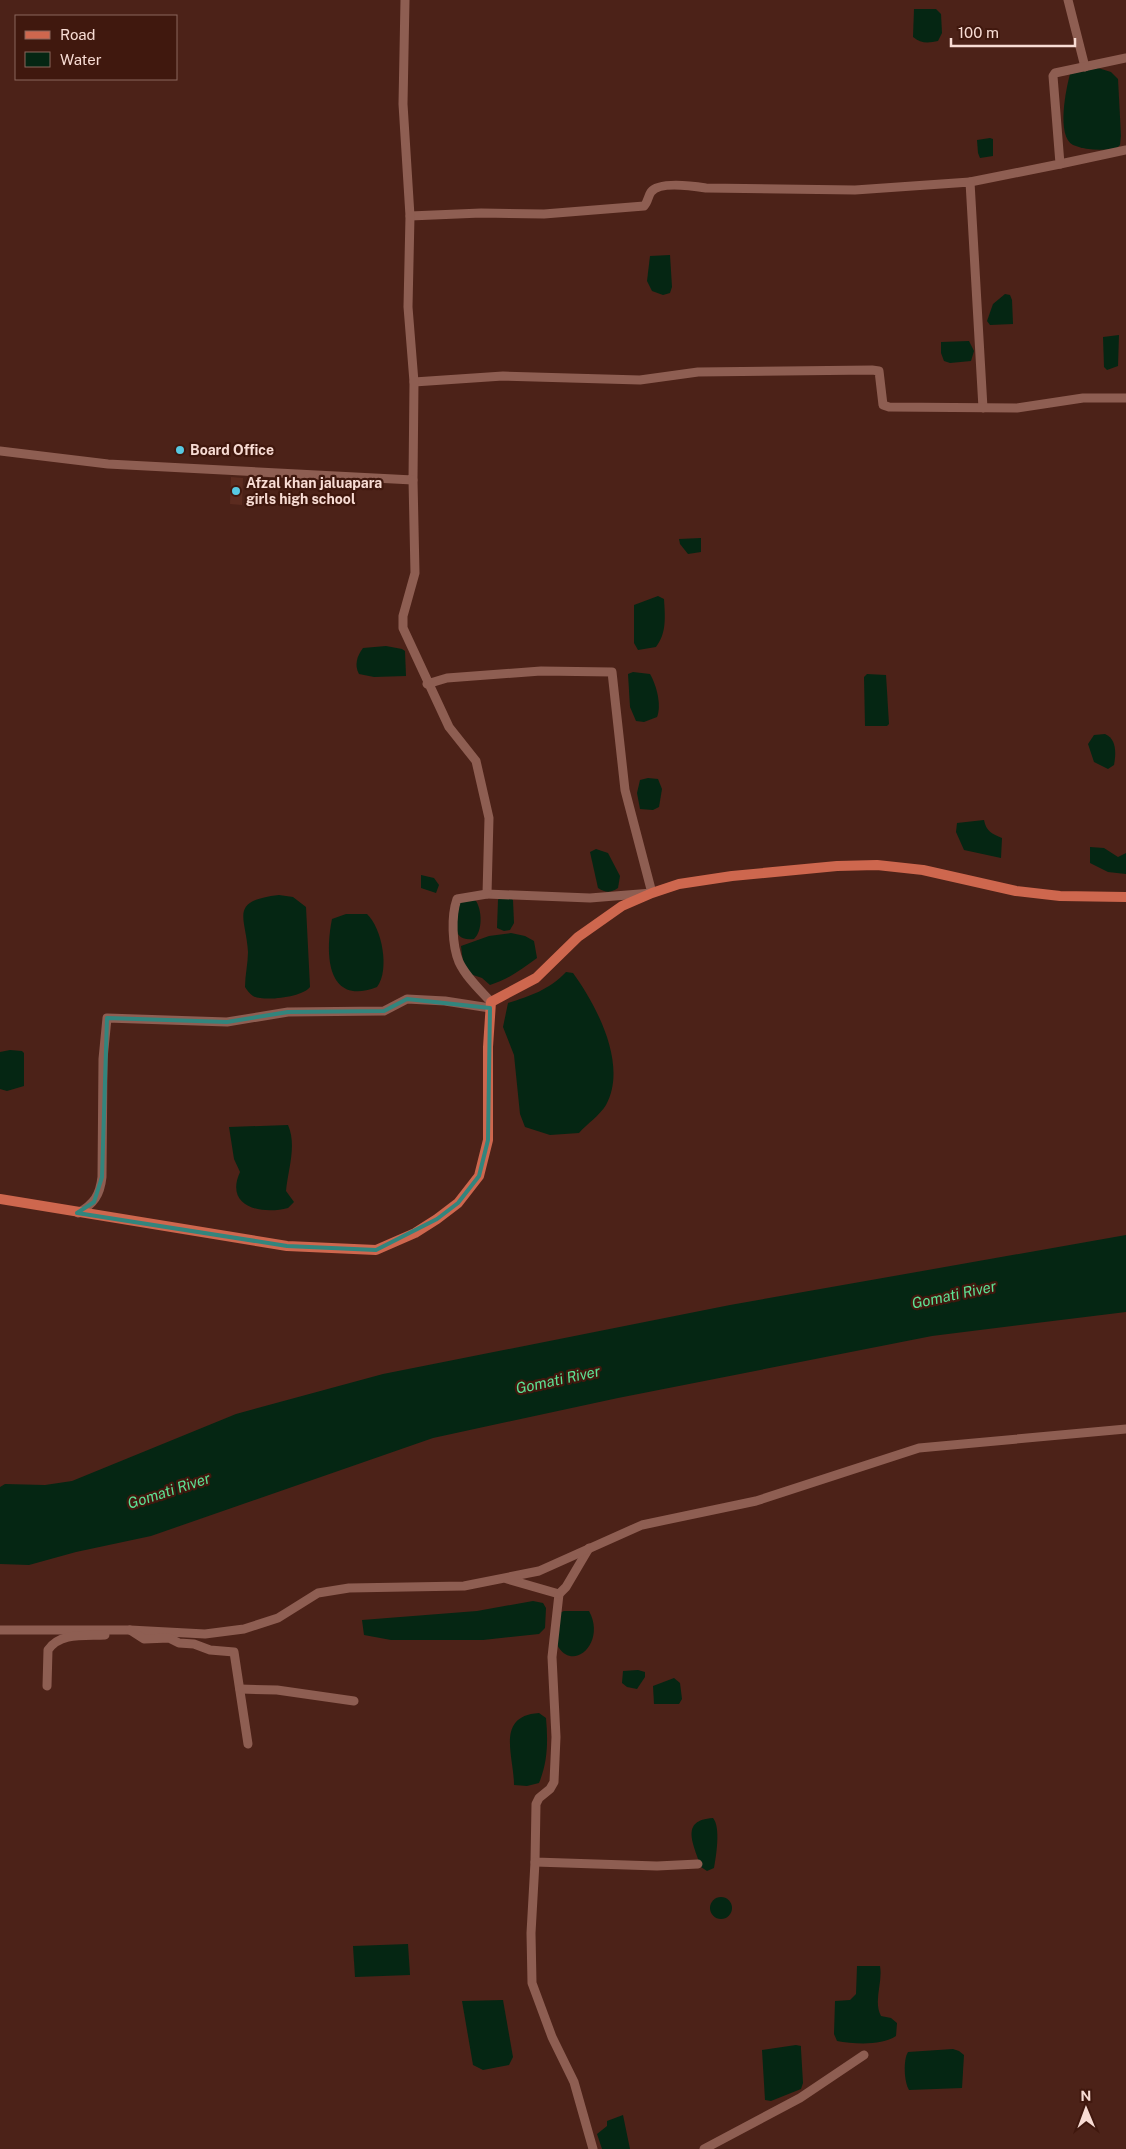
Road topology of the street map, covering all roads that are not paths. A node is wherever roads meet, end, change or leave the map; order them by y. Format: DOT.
graph roads {
  1 [pos="405,0"];
  2 [pos="1068,0"];
  3 [pos="1126,58"];
  4 [pos="1085,67"];
  5 [pos="1126,150"];
  6 [pos="1060,164"];
  7 [pos="970,182"];
  8 [pos="410,216"];
  9 [pos="414,382"];
  10 [pos="1126,398"];
  11 [pos="984,408"];
  12 [pos="0,451"];
  13 [pos="413,480"];
  14 [pos="427,684"];
  15 [pos="652,893"];
  16 [pos="487,894"];
  17 [pos="1126,897"];
  18 [pos="491,1005"];
  19 [pos="0,1199"];
  20 [pos="77,1213"];
  21 [pos="1126,1429"];
  22 [pos="589,1548"];
  23 [pos="504,1578"];
  24 [pos="559,1594"];
  25 [pos="0,1630"];
  26 [pos="130,1630"];
  27 [pos="140,1637"];
  28 [pos="47,1686"];
  29 [pos="240,1689"];
  30 [pos="354,1701"];
  31 [pos="248,1744"];
  32 [pos="536,1862"];
  33 [pos="698,1864"];
  34 [pos="864,2055"];
  35 [pos="593,2149"];
  36 [pos="704,2149"];
  1 -- 8 [label="street"];
  2 -- 4 [label="street"];
  3 -- 4 [label="street"];
  4 -- 6 [label="street"];
  5 -- 6 [label="street"];
  6 -- 7 [label="street"];
  7 -- 8 [label="street"];
  7 -- 11 [label="street"];
  8 -- 9 [label="street"];
  9 -- 11 [label="street"];
  9 -- 13 [label="street"];
  10 -- 11 [label="street"];
  12 -- 13 [label="street"];
  13 -- 14 [label="street"];
  14 -- 15 [label="street"];
  14 -- 16 [label="street"];
  15 -- 16 [label="street"];
  15 -- 17 [label="main road"];
  15 -- 18 [label="main road"];
  16 -- 18 [label="street"];
  18 -- 20 [label="street"];
  18 -- 20 [label="main road"];
  19 -- 20 [label="main road"];
  21 -- 22 [label="street"];
  22 -- 23 [label="street"];
  22 -- 24 [label="street"];
  23 -- 24 [label="street"];
  23 -- 26 [label="street"];
  24 -- 32 [label="street"];
  25 -- 26 [label="street"];
  26 -- 27 [label="street"];
  27 -- 28 [label="street"];
  27 -- 29 [label="street"];
  29 -- 30 [label="street"];
  29 -- 31 [label="street"];
  32 -- 33 [label="street"];
  32 -- 35 [label="street"];
  34 -- 36 [label="street"];
}
